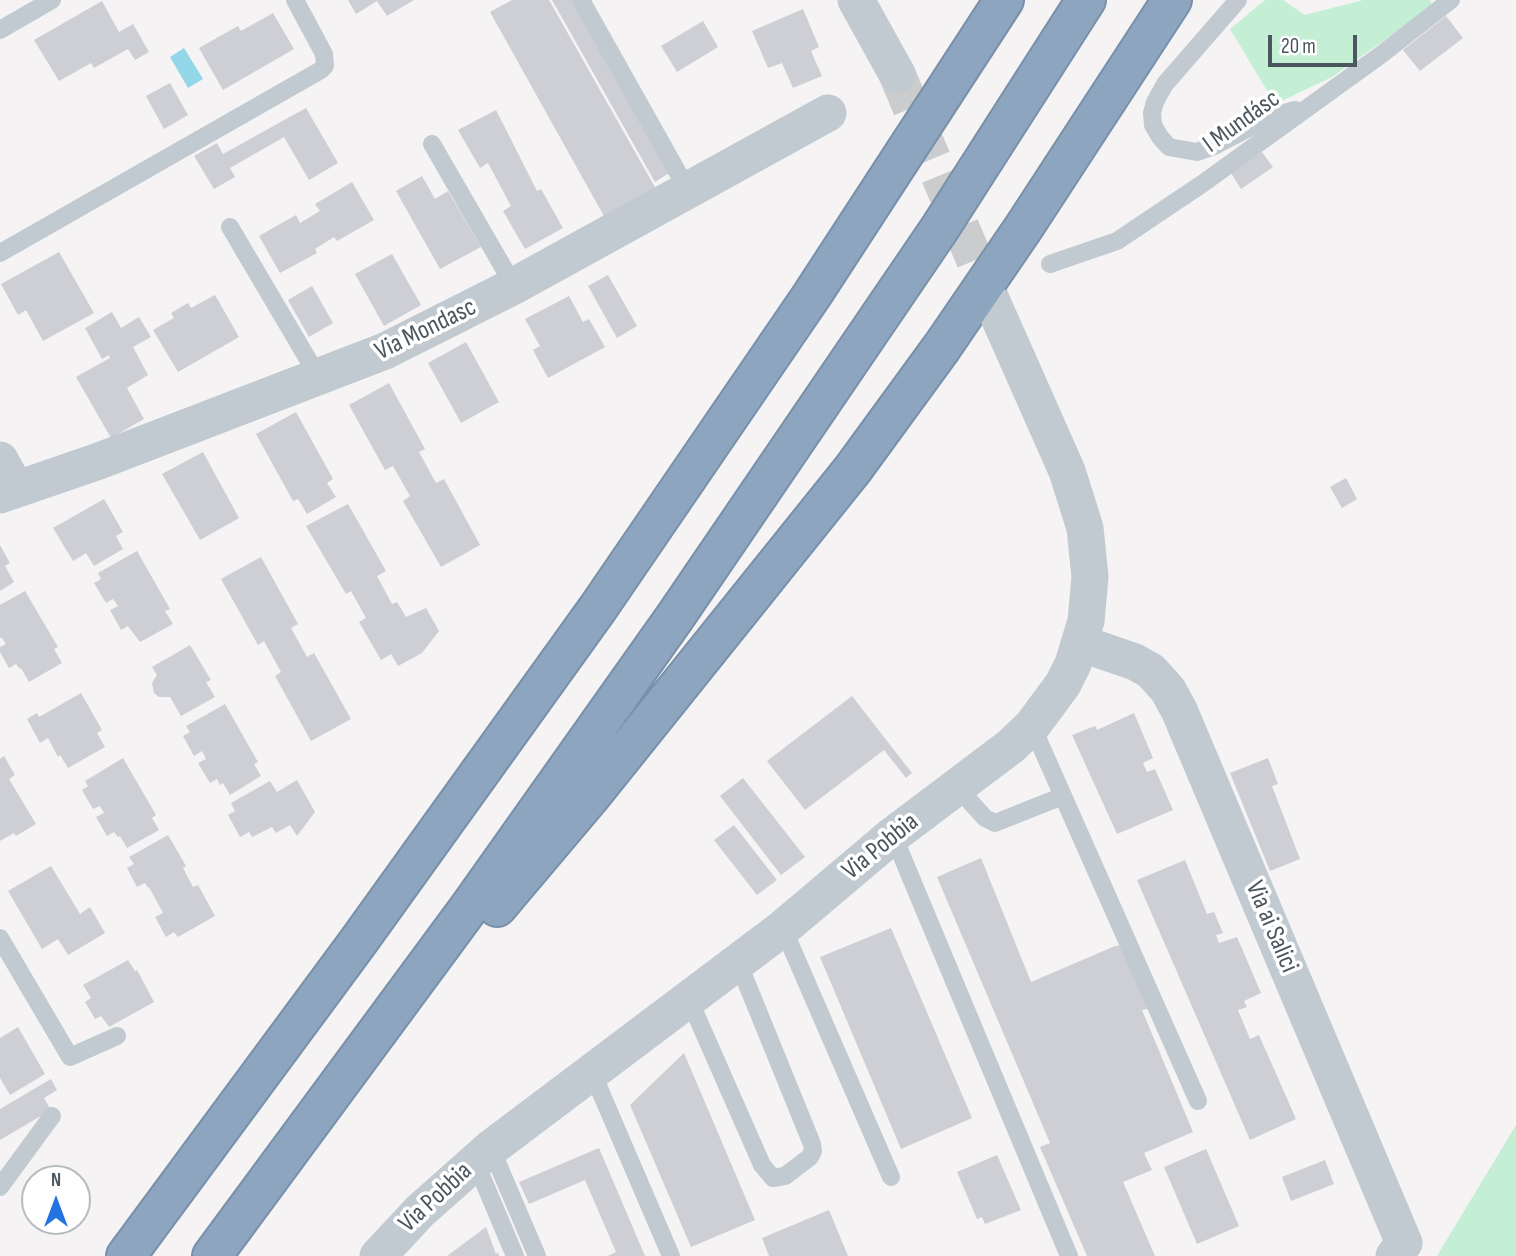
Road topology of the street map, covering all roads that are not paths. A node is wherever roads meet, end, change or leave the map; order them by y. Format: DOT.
graph roads {
  1 [pos="52,0"];
  2 [pos="295,0"];
  3 [pos="581,0"];
  4 [pos="856,0"];
  5 [pos="1004,0"];
  6 [pos="1086,0"];
  7 [pos="1171,0"];
  8 [pos="1238,0"];
  9 [pos="1451,0"];
  10 [pos="0,30"];
  11 [pos="897,74"];
  12 [pos="1309,106"];
  13 [pos="828,113"];
  14 [pos="432,144"];
  15 [pos="687,189"];
  16 [pos="229,227"];
  17 [pos="0,253"];
  18 [pos="1050,264"];
  19 [pos="514,286"];
  20 [pos="993,304"];
  21 [pos="319,378"];
  22 [pos="5,481"];
  23 [pos="1080,643"];
  24 [pos="1032,726"];
  25 [pos="957,787"];
  26 [pos="1063,796"];
  27 [pos="892,835"];
  28 [pos="783,928"];
  29 [pos="0,938"];
  30 [pos="738,962"];
  31 [pos="689,999"];
  32 [pos="117,1036"];
  33 [pos="592,1072"];
  34 [pos="1198,1101"];
  35 [pos="52,1116"];
  36 [pos="289,1152"];
  37 [pos="483,1155"];
  38 [pos="891,1177"];
  39 [pos="0,1187"];
  40 [pos="1399,1249"];
  41 [pos="126,1256"];
  42 [pos="212,1256"];
  43 [pos="378,1256"];
  44 [pos="515,1256"];
  45 [pos="537,1256"];
  46 [pos="671,1256"];
  47 [pos="1069,1256"];
  1 -- 10 [label="lane"];
  2 -- 17 [label="lane"];
  3 -- 15 [label="lane"];
  4 -- 11 [label="street"];
  5 -- 41 [label="highway"];
  6 -- 36 [label="highway"];
  7 -- 36 [label="highway"];
  8 -- 12 [label="lane"];
  9 -- 12 [label="lane, I Mundásc"];
  12 -- 18 [label="lane, I Mundásc"];
  13 -- 15 [label="street, Via Mondasc"];
  14 -- 19 [label="lane"];
  15 -- 19 [label="street, Via Mondasc"];
  16 -- 21 [label="lane"];
  19 -- 21 [label="street, Via Mondasc"];
  20 -- 23 [label="street, Via Pobbia"];
  21 -- 22 [label="street, Via Mondasc"];
  23 -- 24 [label="street, Via Pobbia"];
  23 -- 40 [label="street, Via ai Salici"];
  24 -- 25 [label="street, Via Pobbia"];
  24 -- 26 [label="lane"];
  25 -- 26 [label="lane"];
  25 -- 27 [label="street, Via Pobbia"];
  26 -- 34 [label="lane"];
  27 -- 28 [label="street, Via Pobbia"];
  27 -- 47 [label="lane"];
  28 -- 30 [label="street, Via Pobbia"];
  28 -- 38 [label="lane"];
  29 -- 32 [label="lane"];
  30 -- 31 [label="street, Via Pobbia"];
  30 -- 31 [label="lane"];
  31 -- 33 [label="street, Via Pobbia"];
  33 -- 37 [label="street, Via Pobbia"];
  33 -- 46 [label="lane"];
  35 -- 39 [label="lane"];
  36 -- 42 [label="highway"];
  37 -- 43 [label="street, Via Pobbia"];
  37 -- 44 [label="lane"];
  37 -- 45 [label="lane"];
}
